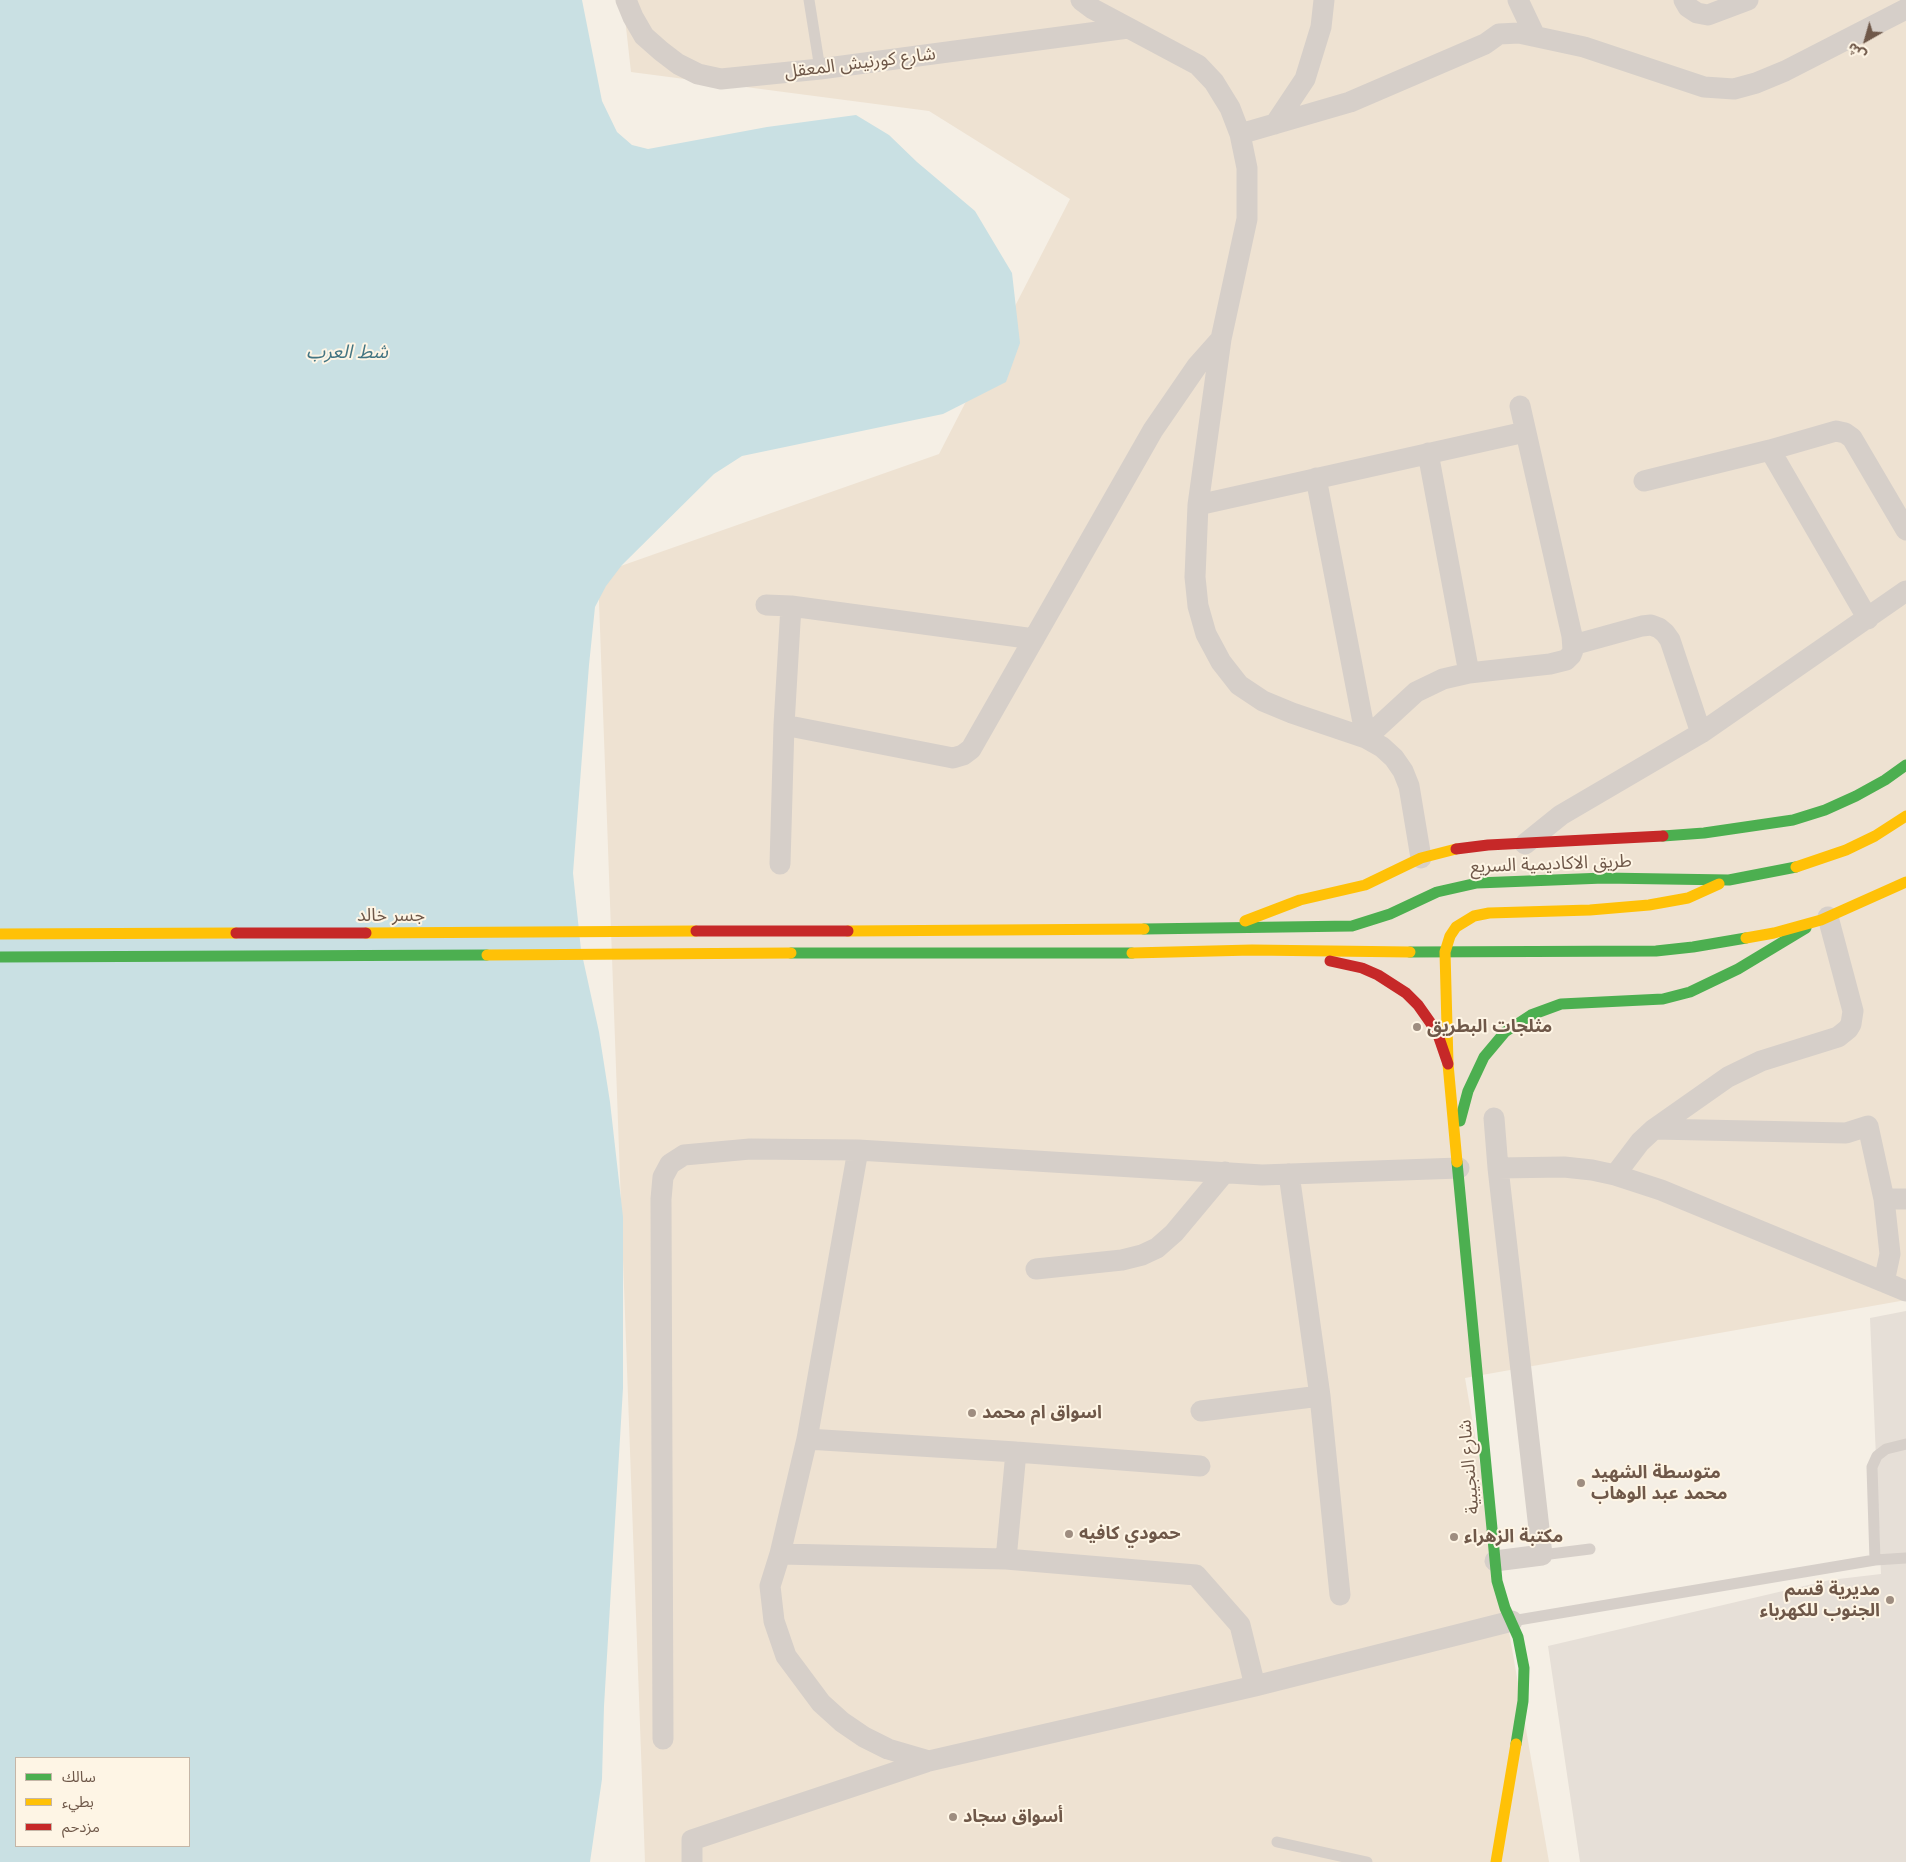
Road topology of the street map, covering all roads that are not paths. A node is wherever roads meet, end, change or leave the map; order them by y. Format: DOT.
graph roads {
  1 [pos="626,0"];
  2 [pos="809,0"];
  3 [pos="1324,0"];
  4 [pos="1518,0"];
  5 [pos="1684,0"];
  6 [pos="1748,0"];
  7 [pos="1090,3"];
  8 [pos="1906,8"];
  9 [pos="1128,28"];
  10 [pos="1535,36"];
  11 [pos="820,69"];
  12 [pos="1275,124"];
  13 [pos="1240,134"];
  14 [pos="1221,339"];
  15 [pos="1520,406"];
  16 [pos="1526,432"];
  17 [pos="1770,450"];
  18 [pos="1428,453"];
  19 [pos="1316,478"];
  20 [pos="1644,481"];
  21 [pos="1198,504"];
  22 [pos="1906,530"];
  23 [pos="1906,591"];
  24 [pos="766,605"];
  25 [pos="791,606"];
  26 [pos="1868,619"];
  27 [pos="1034,639"];
  28 [pos="1573,645"];
  29 [pos="1469,673"];
  30 [pos="784,726"];
  31 [pos="1702,733"];
  32 [pos="1366,738"];
  33 [pos="1906,765"];
  34 [pos="1906,816"];
  35 [pos="1525,844"];
  36 [pos="1421,858"];
  37 [pos="780,864"];
  38 [pos="1729,880"];
  39 [pos="1906,882"];
  40 [pos="1825,919"];
  41 [pos="1232,928"];
  42 [pos="1102,930"];
  43 [pos="0,934"];
  44 [pos="1278,951"];
  45 [pos="1445,952"];
  46 [pos="0,957"];
  47 [pos="1448,1064"];
  48 [pos="1494,1118"];
  49 [pos="1654,1129"];
  50 [pos="858,1150"];
  51 [pos="1458,1163"];
  52 [pos="1498,1168"];
  53 [pos="1224,1172"];
  54 [pos="1289,1174"];
  55 [pos="1615,1175"];
  56 [pos="1884,1199"];
  57 [pos="1906,1199"];
  58 [pos="1036,1269"];
  59 [pos="1884,1282"];
  60 [pos="1906,1291"];
  61 [pos="1320,1396"];
  62 [pos="1201,1411"];
  63 [pos="807,1439"];
  64 [pos="1906,1444"];
  65 [pos="1016,1452"];
  66 [pos="1200,1466"];
  67 [pos="1590,1549"];
  68 [pos="780,1554"];
  69 [pos="1542,1555"];
  70 [pos="1906,1558"];
  71 [pos="1006,1559"];
  72 [pos="1875,1560"];
  73 [pos="1495,1561"];
  74 [pos="1340,1594"];
  75 [pos="1512,1621"];
  76 [pos="1255,1686"];
  77 [pos="663,1739"];
  78 [pos="929,1761"];
  79 [pos="1277,1842"];
  80 [pos="692,1862"];
  81 [pos="1367,1862"];
  82 [pos="1496,1862"];
  1 -- 11 [label="street, شارع كورنيش المعقل"];
  2 -- 11 [label="lane"];
  3 -- 12 [label="street"];
  4 -- 10 [label="street"];
  5 -- 6 [label="street"];
  7 -- 9 [label="street"];
  8 -- 10 [label="street"];
  9 -- 11 [label="street, شارع كورنيش المعقل"];
  9 -- 13 [label="street"];
  10 -- 12 [label="street"];
  12 -- 13 [label="street"];
  13 -- 14 [label="street"];
  14 -- 21 [label="street"];
  14 -- 27 [label="street"];
  15 -- 16 [label="street"];
  16 -- 18 [label="street"];
  16 -- 28 [label="street"];
  17 -- 20 [label="street"];
  17 -- 22 [label="street"];
  17 -- 26 [label="street"];
  18 -- 19 [label="street"];
  18 -- 29 [label="street"];
  19 -- 21 [label="street"];
  19 -- 32 [label="street"];
  21 -- 32 [label="street"];
  23 -- 26 [label="street"];
  24 -- 25 [label="street"];
  25 -- 27 [label="street"];
  25 -- 30 [label="street"];
  26 -- 31 [label="street"];
  27 -- 30 [label="street"];
  28 -- 29 [label="street"];
  28 -- 31 [label="street"];
  29 -- 32 [label="street"];
  30 -- 37 [label="street"];
  31 -- 35 [label="street"];
  32 -- 36 [label="street"];
  33 -- 35 [label="main road"];
  34 -- 38 [label="main road, طريق الاكاديمية السريع"];
  35 -- 36 [label="main road"];
  36 -- 41 [label="main road"];
  38 -- 41 [label="main road, طريق الاكاديمية السريع"];
  38 -- 45 [label="main road"];
  39 -- 40 [label="main road"];
  40 -- 45 [label="main road"];
  40 -- 49 [label="street"];
  40 -- 51 [label="main road"];
  41 -- 42 [label="main road, طريق الاكاديمية السريع"];
  42 -- 43 [label="main road, جسر خالد"];
  44 -- 45 [label="main road"];
  44 -- 46 [label="main road"];
  44 -- 47 [label="main road"];
  45 -- 47 [label="main road"];
  47 -- 51 [label="main road, شارع النجيبية"];
  48 -- 52 [label="street"];
  49 -- 55 [label="street"];
  49 -- 56 [label="street"];
  50 -- 53 [label="street"];
  50 -- 63 [label="street"];
  50 -- 77 [label="street"];
  51 -- 54 [label="street"];
  51 -- 73 [label="main road, شارع النجيبية"];
  52 -- 55 [label="street"];
  52 -- 69 [label="street"];
  53 -- 54 [label="street"];
  53 -- 58 [label="street"];
  54 -- 61 [label="street"];
  55 -- 59 [label="street"];
  56 -- 57 [label="street"];
  56 -- 59 [label="street"];
  59 -- 60 [label="street"];
  61 -- 62 [label="street"];
  61 -- 74 [label="street"];
  63 -- 65 [label="street"];
  63 -- 68 [label="street"];
  64 -- 72 [label="lane"];
  65 -- 66 [label="street"];
  65 -- 71 [label="street"];
  67 -- 69 [label="lane"];
  68 -- 71 [label="street"];
  68 -- 78 [label="street"];
  69 -- 73 [label="street"];
  70 -- 72 [label="lane"];
  71 -- 76 [label="street"];
  72 -- 75 [label="lane"];
  73 -- 75 [label="main road, شارع النجيبية"];
  75 -- 76 [label="street"];
  75 -- 82 [label="main road, شارع النجيبية"];
  76 -- 78 [label="street"];
  78 -- 80 [label="street"];
  79 -- 81 [label="lane"];
}
